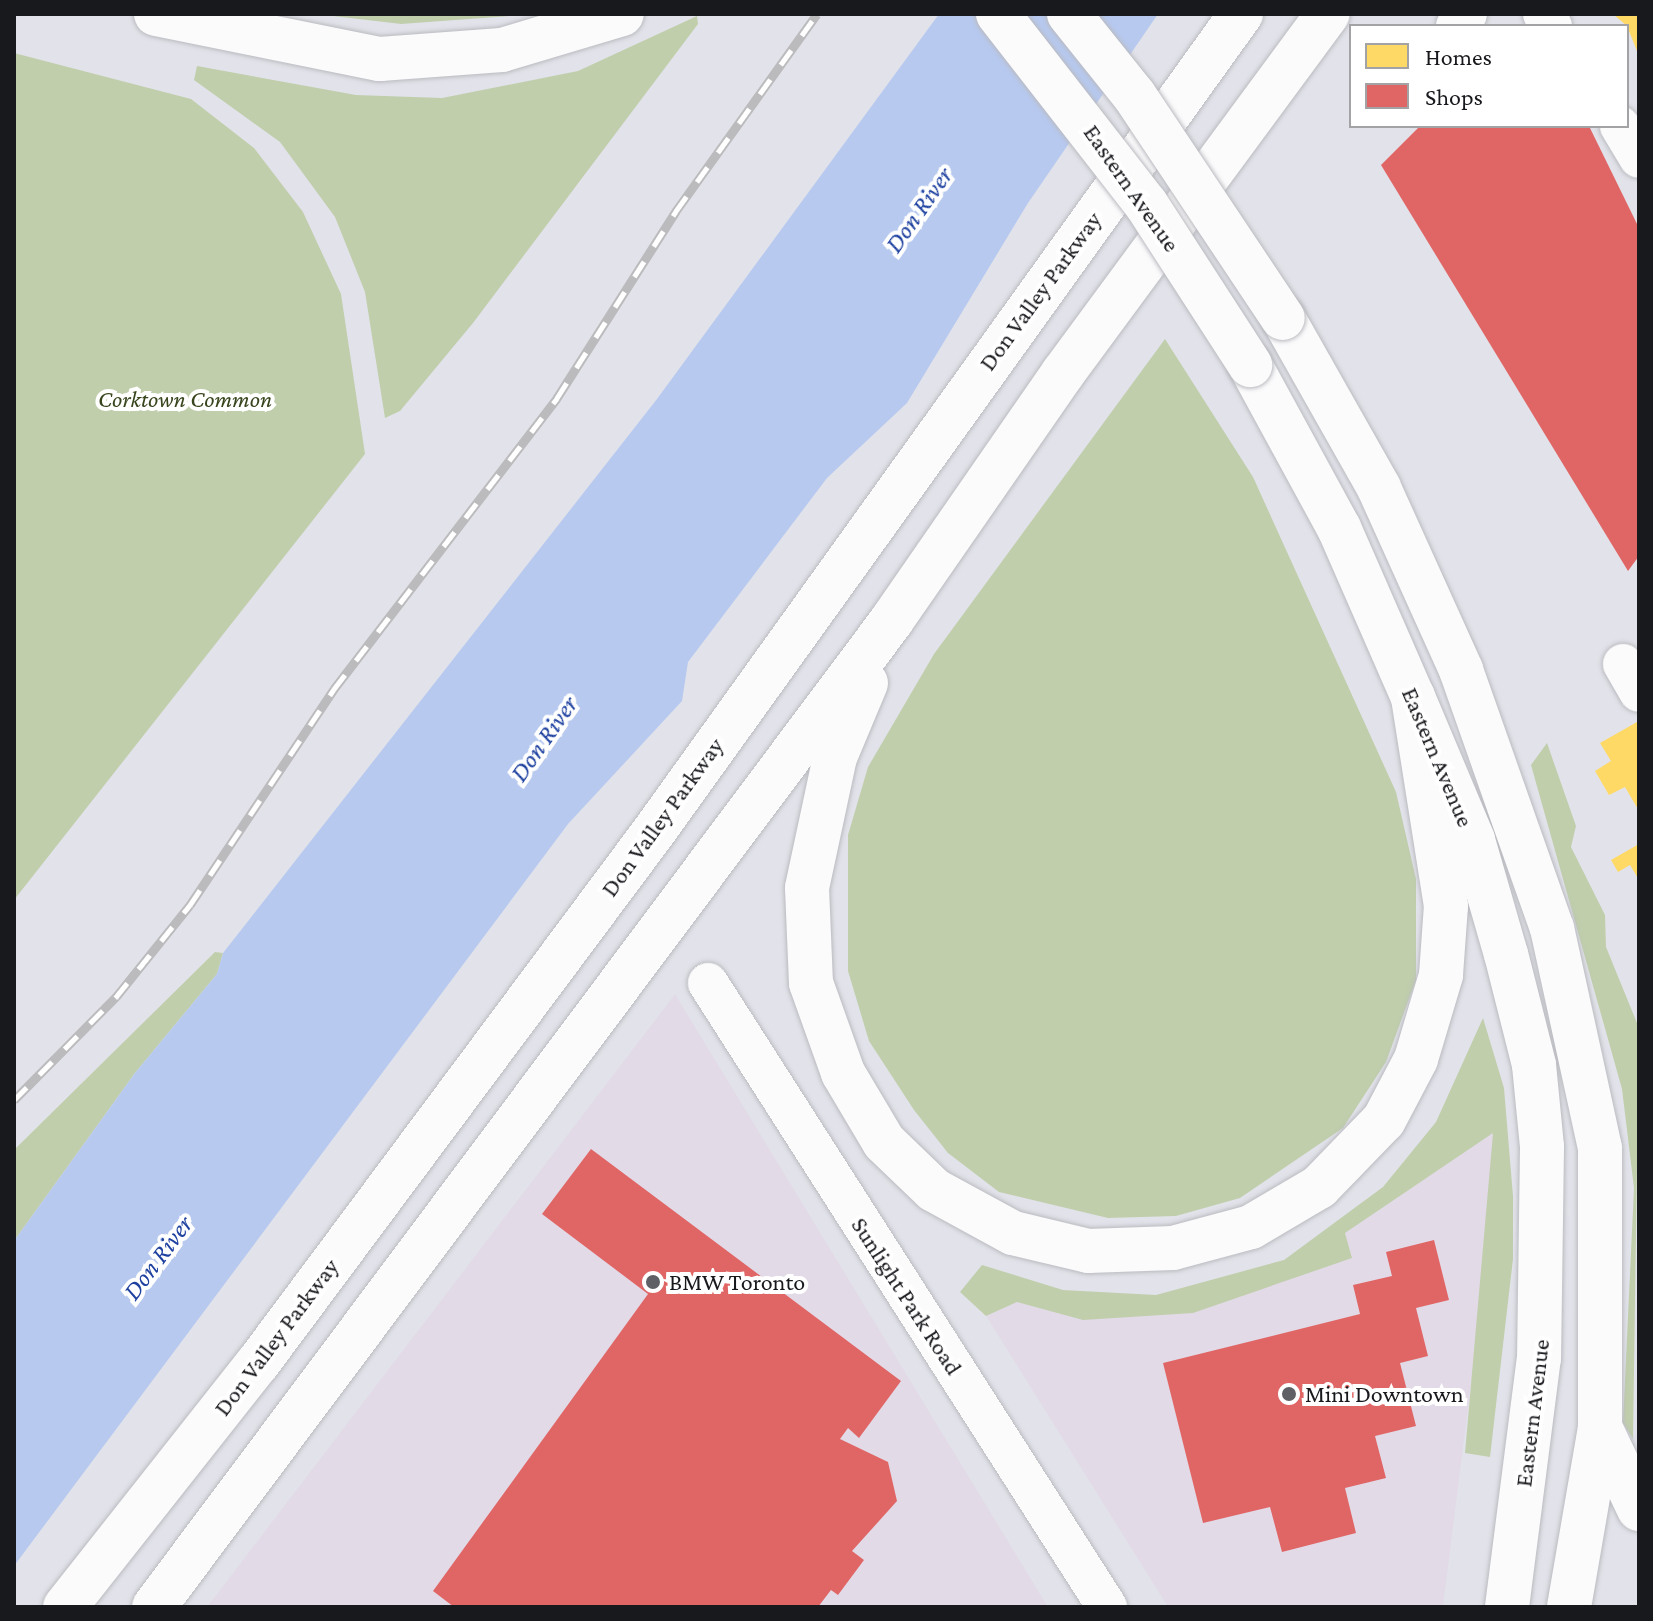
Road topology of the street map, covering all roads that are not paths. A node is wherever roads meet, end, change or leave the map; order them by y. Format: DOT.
graph roads {
  1 [pos="156,14"];
  2 [pos="622,14"];
  3 [pos="998,14"];
  4 [pos="1069,14"];
  5 [pos="1241,14"];
  6 [pos="1328,14"];
  7 [pos="1621,128"];
  8 [pos="1639,158"];
  9 [pos="892,620"];
  10 [pos="1413,697"];
  11 [pos="708,983"];
  12 [pos="1600,1427"];
  13 [pos="1639,1509"];
  14 [pos="65,1607"];
  15 [pos="154,1607"];
  16 [pos="1107,1607"];
  17 [pos="1507,1607"];
  18 [pos="1569,1607"];
  1 -- 2 [label="main road"];
  3 -- 10 [label="main road, Eastern Avenue, bridge"];
  4 -- 12 [label="main road, Eastern Avenue, bridge"];
  5 -- 14 [label="main road, Don Valley Parkway"];
  6 -- 9 [label="main road"];
  7 -- 8 [label="street"];
  9 -- 10 [label="main road"];
  9 -- 15 [label="main road"];
  10 -- 17 [label="main road, Eastern Avenue"];
  11 -- 16 [label="street, Sunlight Park Road"];
  12 -- 13 [label="main road"];
  12 -- 18 [label="main road, Eastern Avenue"];
}
